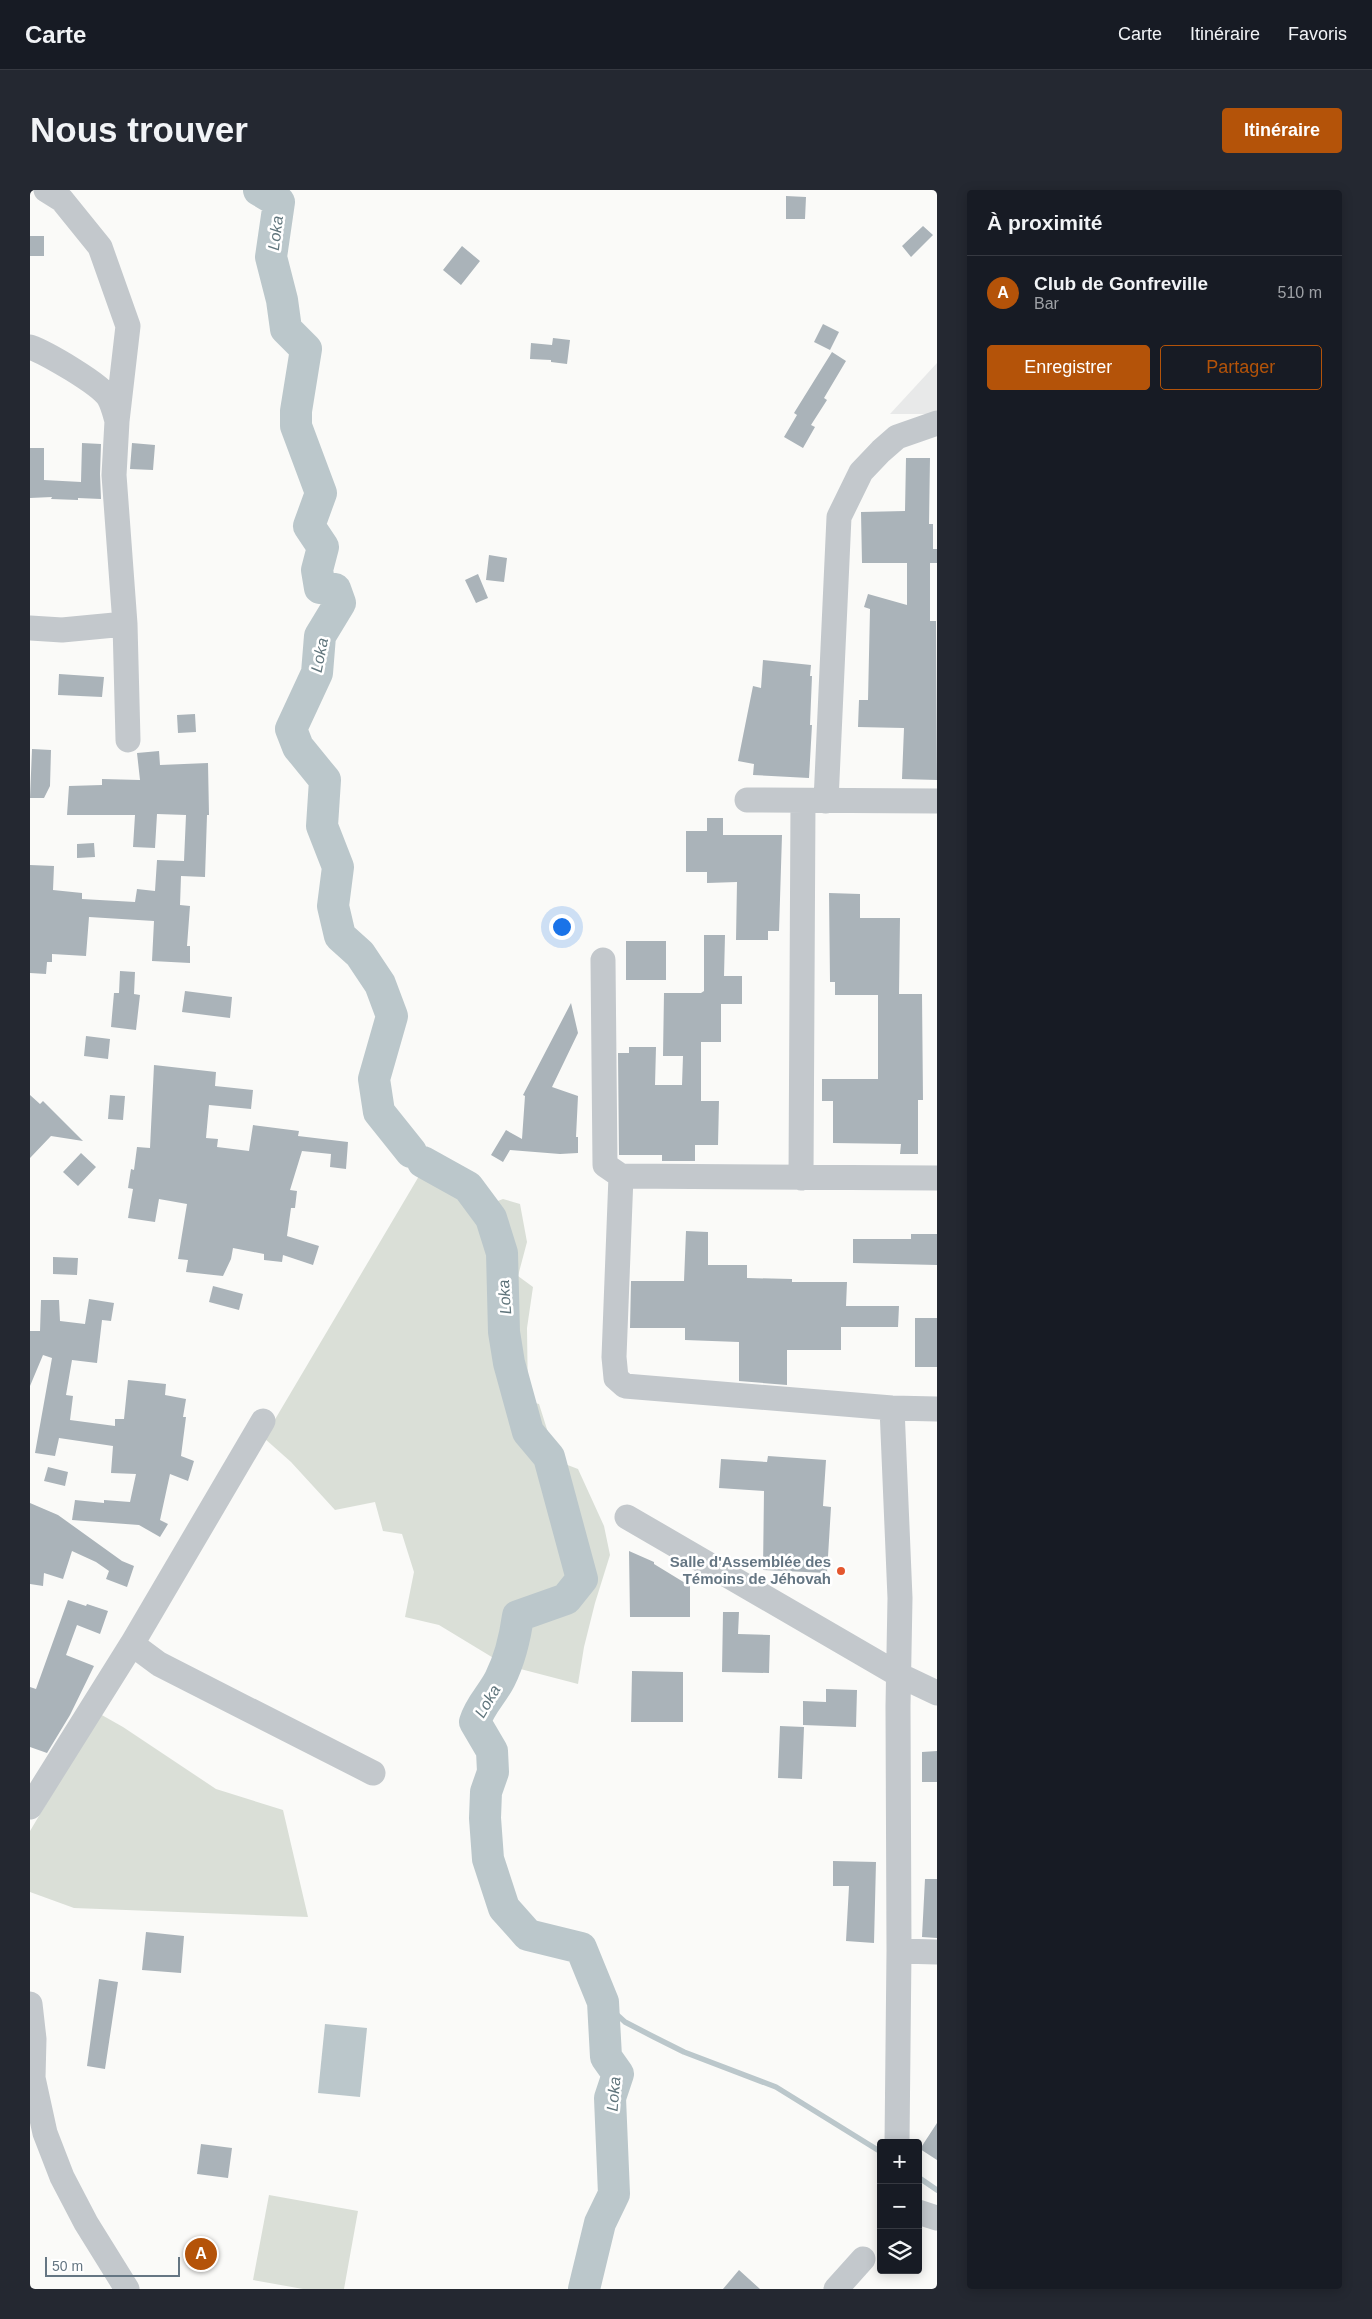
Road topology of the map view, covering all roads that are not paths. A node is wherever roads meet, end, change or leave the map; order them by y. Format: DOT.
graph roads {
  1 [pos="46,190"];
  2 [pos="30,347"];
  3 [pos="117,421"];
  4 [pos="937,423"];
  5 [pos="125,624"];
  6 [pos="30,628"];
  7 [pos="128,740"];
  8 [pos="746,800"];
  9 [pos="815,801"];
  10 [pos="937,801"];
  11 [pos="603,960"];
  12 [pos="621,1176"];
  13 [pos="801,1178"];
  14 [pos="937,1178"];
  15 [pos="892,1408"];
  16 [pos="937,1409"];
  17 [pos="263,1421"];
  18 [pos="627,1517"];
  19 [pos="132,1644"];
  20 [pos="899,1675"];
  21 [pos="937,1693"];
  22 [pos="373,1773"];
  23 [pos="30,1807"];
  24 [pos="899,1951"];
  25 [pos="937,1952"];
  26 [pos="30,2004"];
  27 [pos="897,2139"];
  28 [pos="922,2213"];
  29 [pos="937,2218"];
  30 [pos="863,2259"];
  31 [pos="127,2289"];
  32 [pos="836,2289"];
  1 -- 3 [label="street"];
  2 -- 3 [label="street"];
  3 -- 5 [label="street"];
  4 -- 9 [label="street"];
  5 -- 6 [label="street"];
  5 -- 7 [label="street"];
  8 -- 9 [label="street"];
  9 -- 10 [label="street"];
  9 -- 13 [label="street"];
  11 -- 12 [label="street"];
  12 -- 13 [label="street"];
  12 -- 15 [label="street"];
  13 -- 14 [label="street"];
  15 -- 16 [label="street"];
  15 -- 20 [label="street"];
  17 -- 19 [label="street"];
  18 -- 20 [label="street"];
  19 -- 22 [label="street"];
  19 -- 23 [label="street"];
  20 -- 21 [label="street"];
  20 -- 24 [label="street"];
  24 -- 25 [label="street"];
  24 -- 27 [label="street"];
  26 -- 31 [label="street"];
  28 -- 29 [label="street"];
  30 -- 32 [label="street"];
}
